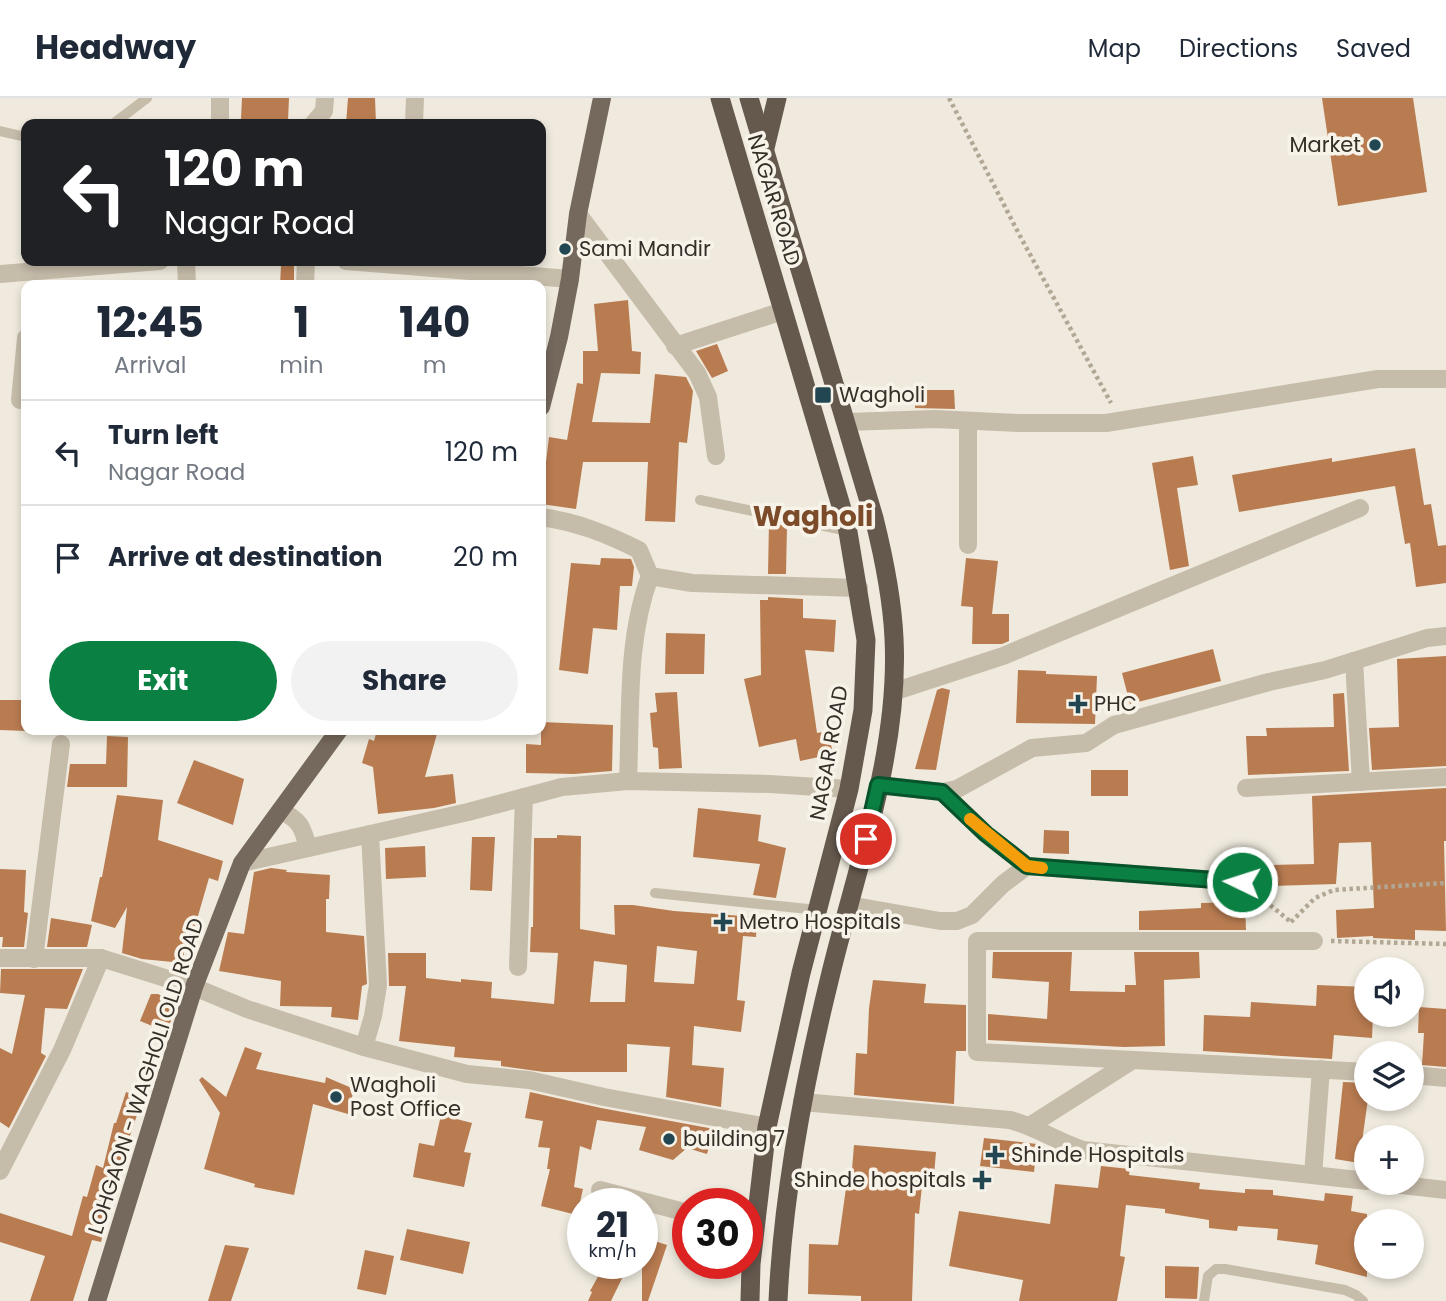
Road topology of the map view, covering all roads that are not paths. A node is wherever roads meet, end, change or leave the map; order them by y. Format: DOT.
graph roads {
  1 [pos="147,98"];
  2 [pos="220,98"];
  3 [pos="325,98"];
  4 [pos="415,98"];
  5 [pos="602,98"];
  6 [pos="720,98"];
  7 [pos="749,98"];
  8 [pos="777,98"];
  9 [pos="120,119"];
  10 [pos="220,119"];
  11 [pos="317,119"];
  12 [pos="414,119"];
  13 [pos="0,131"];
  14 [pos="21,136"];
  15 [pos="765,150"];
  16 [pos="578,214"];
  17 [pos="124,266"];
  18 [pos="436,266"];
  19 [pos="0,274"];
  20 [pos="32,279"];
  21 [pos="570,279"];
  22 [pos="783,311"];
  23 [pos="675,346"];
  24 [pos="1446,379"];
  25 [pos="546,388"];
  26 [pos="21,390"];
  27 [pos="20,400"];
  28 [pos="968,421"];
  29 [pos="847,422"];
  30 [pos="716,456"];
  31 [pos="700,500"];
  32 [pos="1360,508"];
  33 [pos="546,518"];
  34 [pos="848,531"];
  35 [pos="968,545"];
  36 [pos="650,576"];
  37 [pos="859,588"];
  38 [pos="1446,636"];
  39 [pos="1354,662"];
  40 [pos="892,692"];
  41 [pos="332,735"];
  42 [pos="61,744"];
  43 [pos="1446,777"];
  44 [pos="628,780"];
  45 [pos="1361,782"];
  46 [pos="878,785"];
  47 [pos="849,789"];
  48 [pos="1246,789"];
  49 [pos="942,792"];
  50 [pos="524,797"];
  51 [pos="280,811"];
  52 [pos="370,834"];
  53 [pos="308,848"];
  54 [pos="243,863"];
  55 [pos="1027,866"];
  56 [pos="1242,882"];
  57 [pos="655,893"];
  58 [pos="849,905"];
  59 [pos="818,910"];
  60 [pos="1314,941"];
  61 [pos="0,958"];
  62 [pos="101,958"];
  63 [pos="34,959"];
  64 [pos="518,967"];
  65 [pos="194,986"];
  66 [pos="364,1047"];
  67 [pos="1133,1060"];
  68 [pos="1321,1069"];
  69 [pos="1354,1071"];
  70 [pos="1424,1076"];
  71 [pos="1446,1077"];
  72 [pos="802,1102"];
  73 [pos="1031,1125"];
  74 [pos="767,1127"];
  75 [pos="0,1171"];
  76 [pos="1313,1175"];
  77 [pos="1354,1180"];
  78 [pos="758,1188"];
  79 [pos="1424,1188"];
  80 [pos="1446,1190"];
  81 [pos="750,1279"];
  82 [pos="97,1301"];
  83 [pos="750,1301"];
  84 [pos="778,1301"];
  85 [pos="1204,1301"];
  86 [pos="1363,1301"];
  1 -- 9 [label="lane"];
  2 -- 10 [label="street"];
  3 -- 11 [label="street"];
  4 -- 12 [label="street"];
  5 -- 16 [label="main road"];
  6 -- 22 [label="highway, NAGAR ROAD"];
  7 -- 15 [label="highway, NAGAR ROAD"];
  8 -- 15 [label="highway"];
  13 -- 14 [label="lane"];
  15 -- 29 [label="highway, NAGAR ROAD"];
  16 -- 21 [label="main road"];
  16 -- 23 [label="street"];
  17 -- 20 [label="street"];
  18 -- 21 [label="street"];
  19 -- 20 [label="street"];
  21 -- 25 [label="main road"];
  22 -- 23 [label="street"];
  22 -- 34 [label="highway, NAGAR ROAD"];
  23 -- 30 [label="street"];
  24 -- 28 [label="street"];
  26 -- 27 [label="street"];
  28 -- 29 [label="street"];
  28 -- 35 [label="street"];
  29 -- 40 [label="highway, NAGAR ROAD"];
  31 -- 34 [label="lane"];
  32 -- 40 [label="street"];
  33 -- 36 [label="street"];
  34 -- 37 [label="highway, NAGAR ROAD"];
  36 -- 37 [label="street"];
  36 -- 44 [label="street"];
  37 -- 47 [label="highway, NAGAR ROAD"];
  38 -- 39 [label="street"];
  39 -- 45 [label="street"];
  39 -- 49 [label="street"];
  40 -- 46 [label="highway, NAGAR ROAD"];
  41 -- 51 [label="main road, LOHGAON - WAGHOLI OLD ROAD"];
  42 -- 63 [label="street"];
  43 -- 45 [label="street"];
  44 -- 47 [label="street"];
  44 -- 50 [label="street"];
  45 -- 48 [label="street"];
  46 -- 49 [label="street"];
  46 -- 58 [label="highway, NAGAR ROAD"];
  47 -- 59 [label="highway, NAGAR ROAD"];
  49 -- 55 [label="street"];
  50 -- 52 [label="street"];
  50 -- 64 [label="street"];
  51 -- 53 [label="street"];
  51 -- 54 [label="main road, LOHGAON - WAGHOLI OLD ROAD"];
  52 -- 53 [label="street"];
  52 -- 66 [label="street"];
  53 -- 54 [label="street"];
  54 -- 65 [label="main road, LOHGAON - WAGHOLI OLD ROAD"];
  55 -- 56 [label="street"];
  55 -- 58 [label="street"];
  57 -- 59 [label="lane"];
  58 -- 72 [label="highway, NAGAR ROAD"];
  59 -- 74 [label="highway, NAGAR ROAD"];
  60 -- 67 [label="street"];
  61 -- 63 [label="street"];
  62 -- 63 [label="street"];
  62 -- 65 [label="street"];
  62 -- 75 [label="street"];
  65 -- 66 [label="street"];
  65 -- 82 [label="main road, LOHGAON - WAGHOLI OLD ROAD"];
  66 -- 74 [label="street"];
  67 -- 68 [label="street"];
  67 -- 73 [label="street"];
  68 -- 69 [label="street"];
  68 -- 76 [label="street"];
  70 -- 71 [label="street"];
  72 -- 73 [label="street"];
  72 -- 84 [label="highway, NAGAR ROAD"];
  73 -- 76 [label="street"];
  74 -- 78 [label="highway, NAGAR ROAD"];
  76 -- 77 [label="street"];
  79 -- 80 [label="street"];
  81 -- 83 [label="highway, NAGAR ROAD"];
  85 -- 86 [label="lane"];
}
